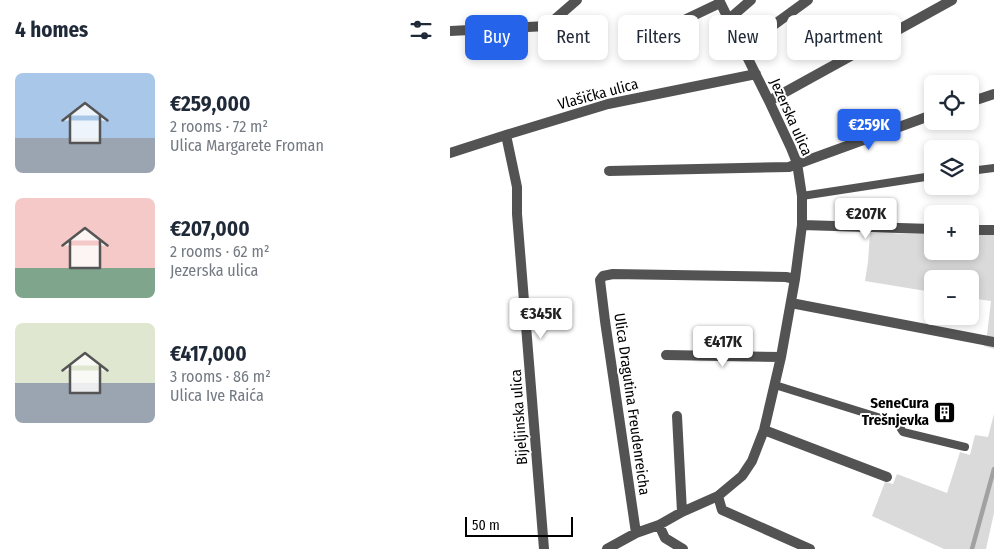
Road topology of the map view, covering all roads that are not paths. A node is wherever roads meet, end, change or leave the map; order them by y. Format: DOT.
graph roads {
  1 [pos="577,0"];
  2 [pos="751,0"];
  3 [pos="808,0"];
  4 [pos="952,0"];
  5 [pos="720,2"];
  6 [pos="694,15"];
  7 [pos="726,15"];
  8 [pos="733,15"];
  9 [pos="777,23"];
  10 [pos="450,31"];
  11 [pos="748,60"];
  12 [pos="756,74"];
  13 [pos="994,94"];
  14 [pos="979,99"];
  15 [pos="768,100"];
  16 [pos="924,118"];
  17 [pos="506,135"];
  18 [pos="450,153"];
  19 [pos="797,164"];
  20 [pos="994,168"];
  21 [pos="979,170"];
  22 [pos="609,171"];
  23 [pos="924,177"];
  24 [pos="802,196"];
  25 [pos="802,225"];
  26 [pos="924,229"];
  27 [pos="979,230"];
  28 [pos="994,230"];
  29 [pos="795,279"];
  30 [pos="791,302"];
  31 [pos="994,342"];
  32 [pos="666,355"];
  33 [pos="781,357"];
  34 [pos="775,385"];
  35 [pos="677,416"];
  36 [pos="764,430"];
  37 [pos="965,447"];
  38 [pos="887,477"];
  39 [pos="718,496"];
  40 [pos="682,512"];
  41 [pos="658,524"];
  42 [pos="636,533"];
  43 [pos="544,549"];
  44 [pos="607,549"];
  45 [pos="683,549"];
  46 [pos="810,549"];
  1 -- 10 [label="street"];
  2 -- 8 [label="street"];
  3 -- 9 [label="street"];
  4 -- 15 [label="street"];
  5 -- 6 [label="street"];
  5 -- 7 [label="street, Jezerska ulica"];
  11 -- 12 [label="street, Jezerska ulica"];
  12 -- 15 [label="street, Jezerska ulica"];
  12 -- 17 [label="street, Vlašička ulica"];
  13 -- 14 [label="street"];
  15 -- 19 [label="street, Jezerska ulica"];
  16 -- 19 [label="street"];
  17 -- 18 [label="street, Vlašička ulica"];
  17 -- 43 [label="street, Bijeljinska ulica"];
  19 -- 22 [label="street"];
  19 -- 24 [label="street, Jezerska ulica"];
  20 -- 21 [label="lane"];
  23 -- 24 [label="lane"];
  24 -- 25 [label="street, Jezerska ulica"];
  25 -- 26 [label="street"];
  25 -- 29 [label="street, Jezerska ulica"];
  27 -- 28 [label="street"];
  29 -- 30 [label="street, Jezerska ulica"];
  29 -- 42 [label="street, Ulica Dragutina Freudenreicha"];
  30 -- 31 [label="street"];
  30 -- 33 [label="street, Jezerska ulica"];
  32 -- 33 [label="street"];
  33 -- 34 [label="street, Jezerska ulica"];
  34 -- 36 [label="street, Jezerska ulica"];
  34 -- 37 [label="lane"];
  35 -- 40 [label="street"];
  36 -- 38 [label="street"];
  36 -- 39 [label="street, Jezerska ulica"];
  39 -- 40 [label="street, Jezerska ulica"];
  39 -- 46 [label="street"];
  40 -- 41 [label="street, Jezerska ulica"];
  41 -- 42 [label="street, Jezerska ulica"];
  41 -- 45 [label="street"];
  42 -- 44 [label="street, Jezerska ulica"];
}
